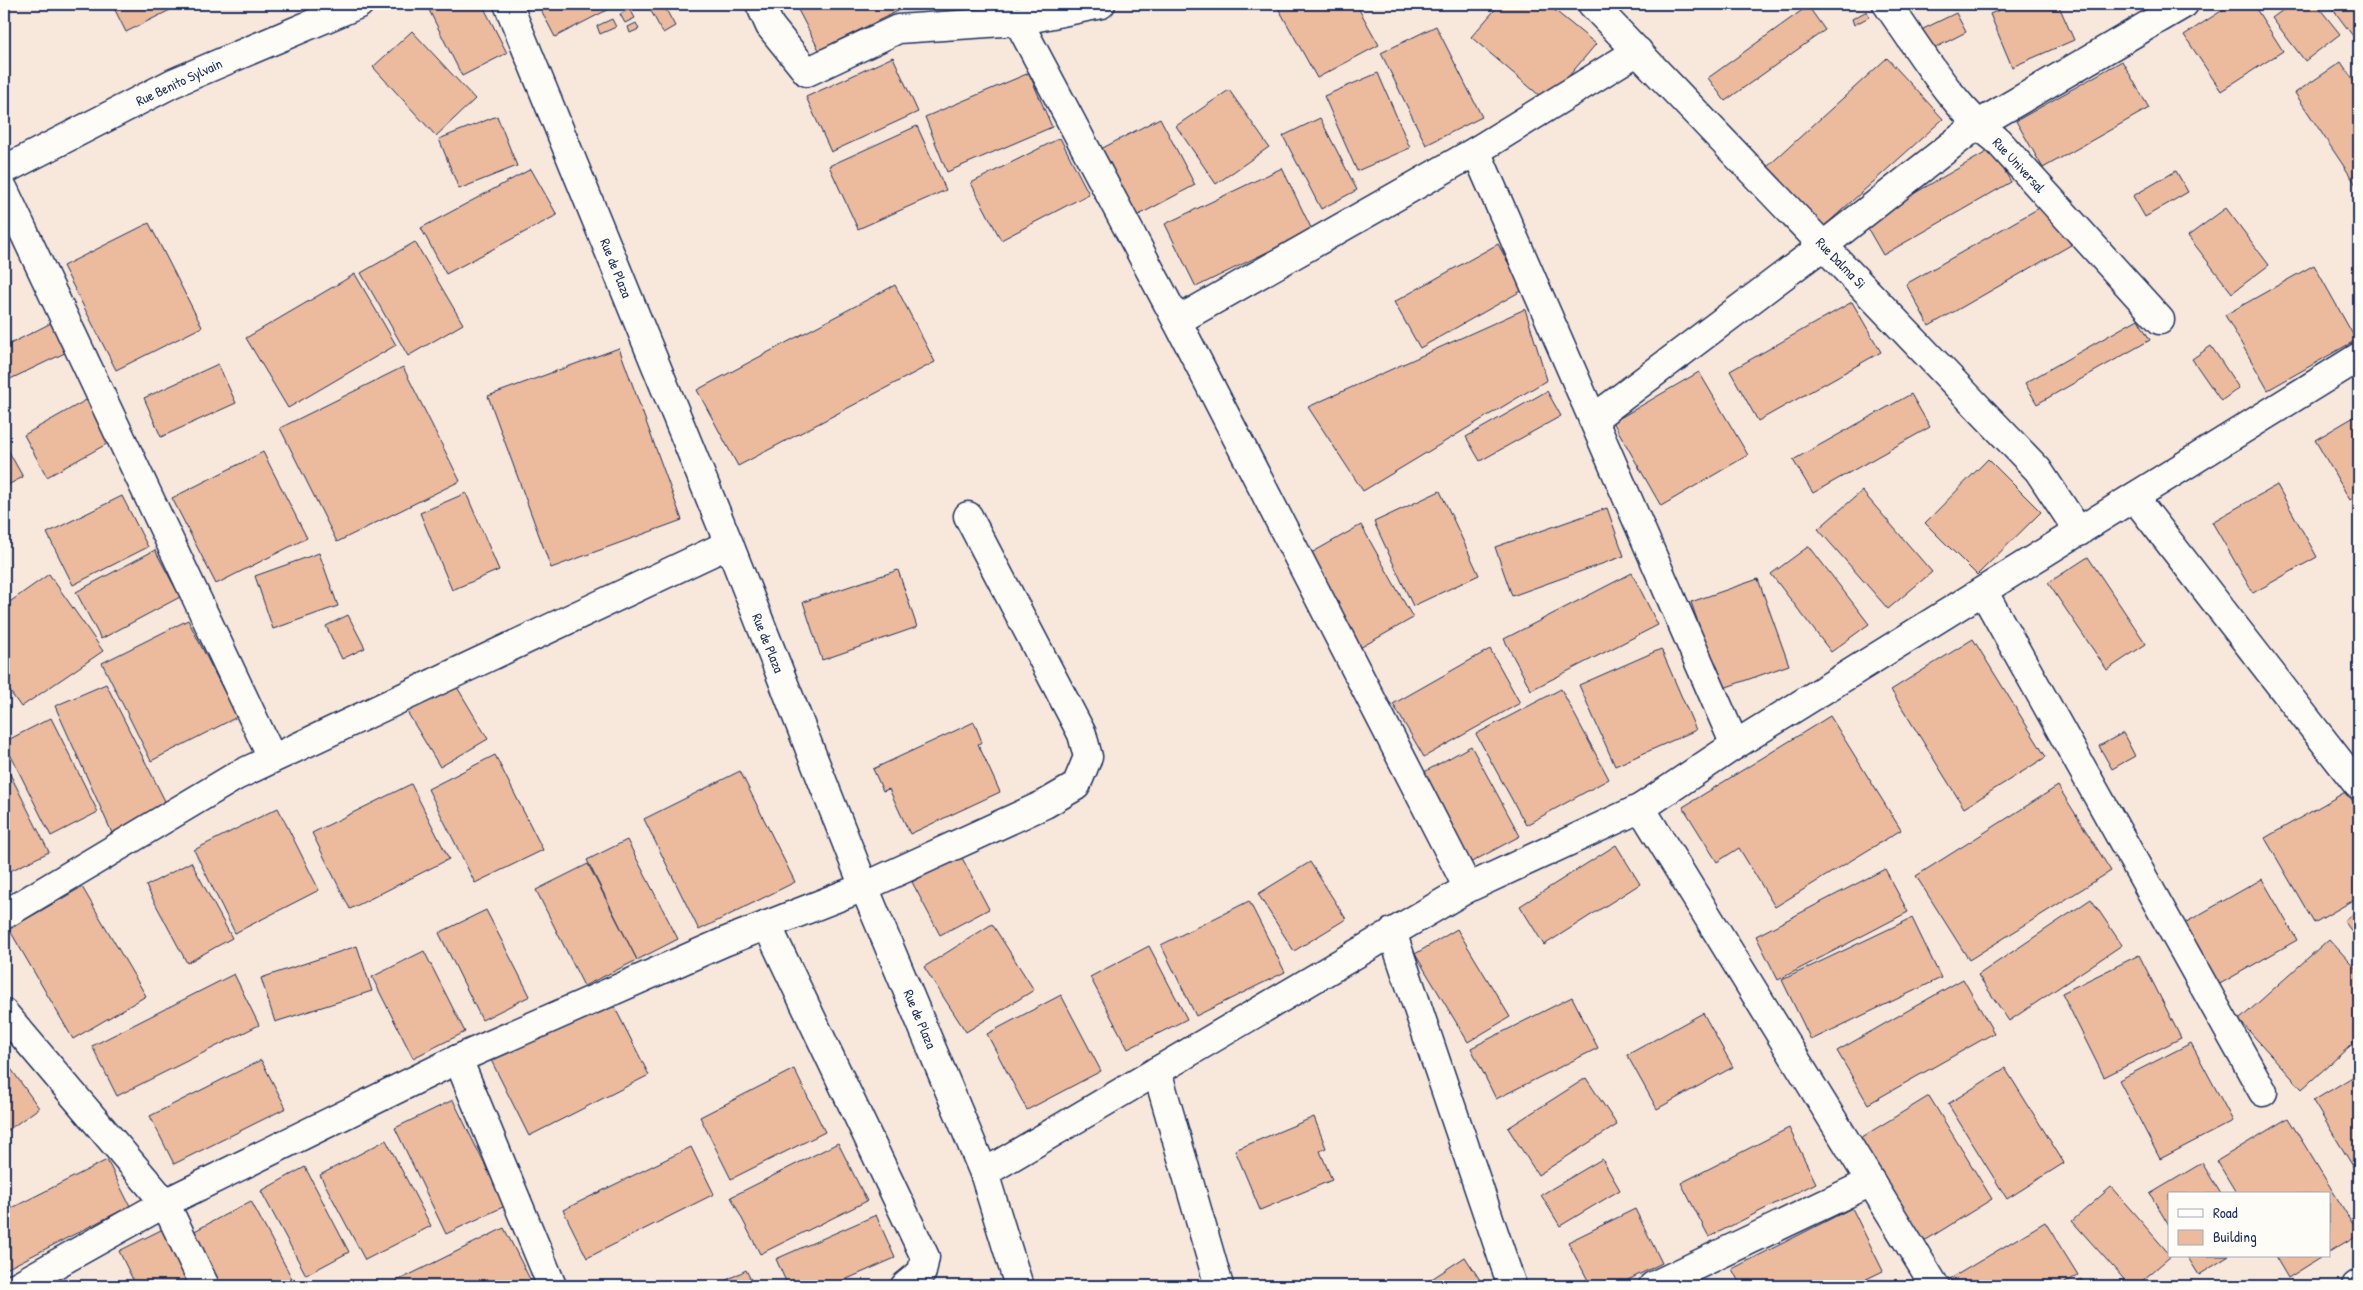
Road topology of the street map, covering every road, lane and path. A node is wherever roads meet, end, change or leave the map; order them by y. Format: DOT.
graph roads {
  1 [pos="358,4"];
  2 [pos="508,4"];
  3 [pos="760,4"];
  4 [pos="1101,4"];
  5 [pos="1592,4"];
  6 [pos="1887,4"];
  7 [pos="2184,4"];
  8 [pos="1018,21"];
  9 [pos="1638,51"];
  10 [pos="1977,125"];
  11 [pos="1476,151"];
  12 [pos="4,170"];
  13 [pos="4,190"];
  14 [pos="1824,245"];
  15 [pos="2160,320"];
  16 [pos="1177,321"];
  17 [pos="2359,357"];
  18 [pos="1593,419"];
  19 [pos="2134,497"];
  20 [pos="968,516"];
  21 [pos="2079,532"];
  22 [pos="729,544"];
  23 [pos="1983,591"];
  24 [pos="1735,745"];
  25 [pos="272,758"];
  26 [pos="2359,782"];
  27 [pos="1641,808"];
  28 [pos="864,887"];
  29 [pos="1468,888"];
  30 [pos="4,915"];
  31 [pos="767,925"];
  32 [pos="1392,932"];
  33 [pos="4,1013"];
  34 [pos="458,1059"];
  35 [pos="1157,1071"];
  36 [pos="2263,1092"];
  37 [pos="984,1173"];
  38 [pos="1871,1182"];
  39 [pos="165,1203"];
  40 [pos="1682,1279"];
  41 [pos="2359,1284"];
  42 [pos="17,1286"];
  43 [pos="205,1286"];
  44 [pos="552,1286"];
  45 [pos="905,1286"];
  46 [pos="1019,1286"];
  47 [pos="1219,1286"];
  48 [pos="1512,1286"];
  49 [pos="1652,1286"];
  50 [pos="1935,1286"];
  51 [pos="2356,1286"];
  1 -- 12 [label="street, Rue Benito Sylvain"];
  2 -- 22 [label="street, Rue de Plaza"];
  3 -- 8 [label="street"];
  4 -- 8 [label="street"];
  5 -- 9 [label="street, Rue Dalma Si"];
  6 -- 10 [label="street, Rue Universal"];
  7 -- 10 [label="street"];
  8 -- 16 [label="street"];
  9 -- 11 [label="street"];
  9 -- 14 [label="street, Rue Dalma Si"];
  10 -- 14 [label="street"];
  10 -- 15 [label="street, Rue Universal"];
  11 -- 16 [label="street"];
  11 -- 18 [label="street"];
  13 -- 25 [label="street"];
  14 -- 18 [label="street"];
  14 -- 21 [label="street, Rue Dalma Si"];
  16 -- 29 [label="street"];
  17 -- 19 [label="street"];
  18 -- 24 [label="street"];
  19 -- 21 [label="street"];
  19 -- 26 [label="street"];
  20 -- 28 [label="street"];
  21 -- 23 [label="street"];
  22 -- 25 [label="street"];
  22 -- 28 [label="street, Rue de Plaza"];
  23 -- 24 [label="street"];
  23 -- 36 [label="street"];
  24 -- 27 [label="street"];
  25 -- 30 [label="street"];
  27 -- 29 [label="street"];
  27 -- 38 [label="street"];
  28 -- 31 [label="street"];
  28 -- 37 [label="street, Rue de Plaza"];
  29 -- 32 [label="street"];
  31 -- 34 [label="street"];
  31 -- 45 [label="street"];
  32 -- 35 [label="street"];
  32 -- 48 [label="street"];
  33 -- 39 [label="street"];
  34 -- 39 [label="street"];
  34 -- 44 [label="street"];
  35 -- 37 [label="street"];
  35 -- 47 [label="street"];
  37 -- 46 [label="street, Rue de Plaza"];
  38 -- 40 [label="street"];
  38 -- 50 [label="street"];
  39 -- 42 [label="street"];
  39 -- 43 [label="street"];
  40 -- 49 [label="street"];
  41 -- 51 [label="street"];
}
